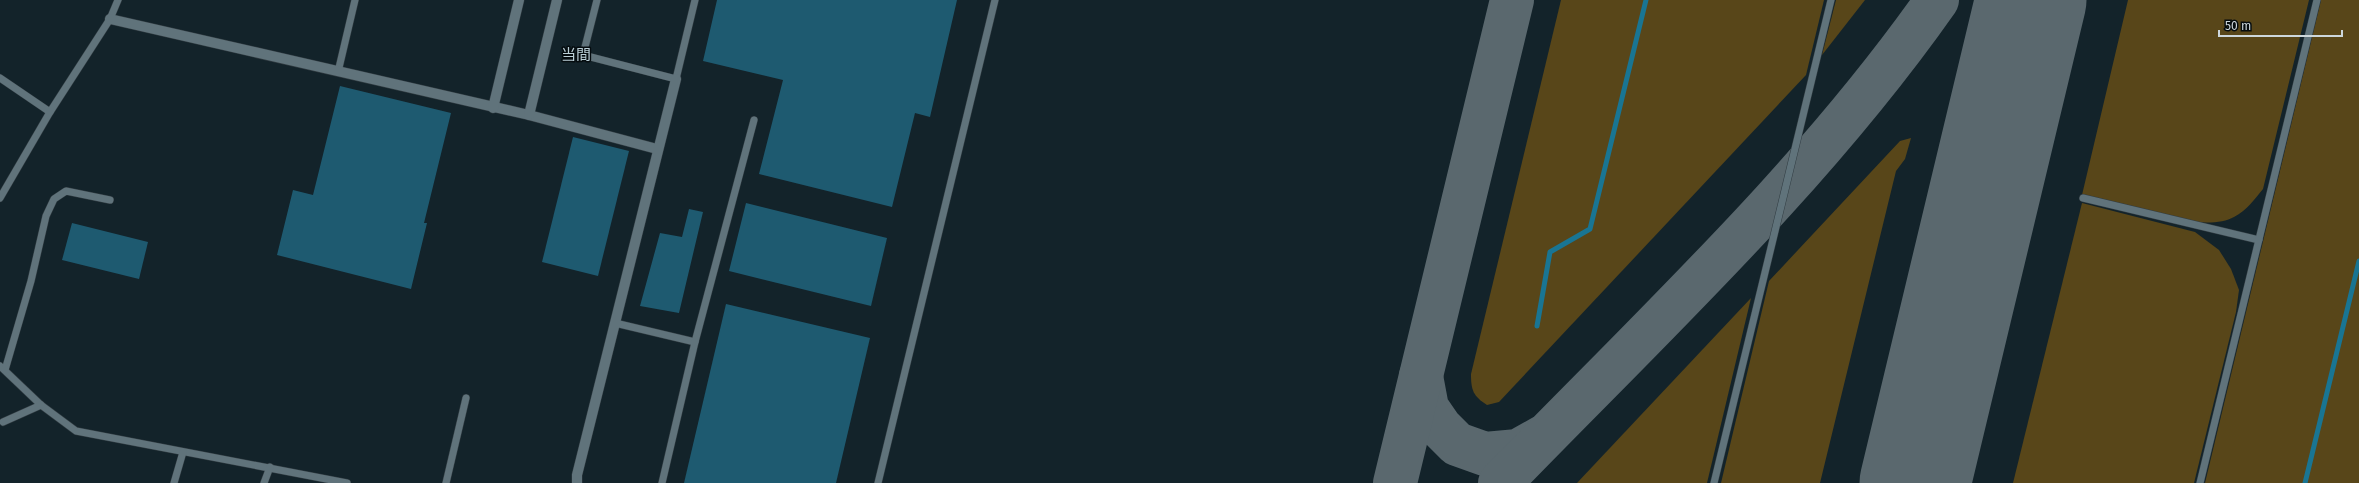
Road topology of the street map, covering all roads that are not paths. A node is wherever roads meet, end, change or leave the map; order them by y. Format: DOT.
graph roads {
  1 [pos="118,0"];
  2 [pos="355,0"];
  3 [pos="519,0"];
  4 [pos="557,0"];
  5 [pos="597,0"];
  6 [pos="695,0"];
  7 [pos="994,0"];
  8 [pos="1831,0"];
  9 [pos="2317,0"];
  10 [pos="110,19"];
  11 [pos="338,72"];
  12 [pos="0,78"];
  13 [pos="676,79"];
  14 [pos="493,108"];
  15 [pos="50,112"];
  16 [pos="529,115"];
  17 [pos="754,120"];
  18 [pos="658,149"];
  19 [pos="0,198"];
  20 [pos="2083,198"];
  21 [pos="110,200"];
  22 [pos="2259,240"];
  23 [pos="615,323"];
  24 [pos="695,342"];
  25 [pos="2,368"];
  26 [pos="466,398"];
  27 [pos="41,405"];
  28 [pos="3,422"];
  29 [pos="183,452"];
  30 [pos="270,467"];
  31 [pos="174,483"];
  32 [pos="264,483"];
  33 [pos="347,483"];
  34 [pos="446,483"];
  35 [pos="577,483"];
  36 [pos="662,483"];
  37 [pos="878,483"];
  38 [pos="1714,483"];
  39 [pos="2200,483"];
  1 -- 10 [label="lane"];
  2 -- 11 [label="lane"];
  3 -- 14 [label="street"];
  4 -- 16 [label="street"];
  5 -- 13 [label="lane"];
  6 -- 13 [label="lane"];
  7 -- 37 [label="lane"];
  8 -- 38 [label="lane"];
  9 -- 22 [label="lane"];
  10 -- 11 [label="street"];
  10 -- 15 [label="lane"];
  11 -- 14 [label="street"];
  12 -- 15 [label="lane"];
  13 -- 18 [label="street"];
  14 -- 16 [label="street"];
  15 -- 19 [label="lane"];
  16 -- 18 [label="street"];
  17 -- 24 [label="lane"];
  18 -- 23 [label="street"];
  20 -- 22 [label="lane"];
  21 -- 25 [label="lane"];
  22 -- 39 [label="lane"];
  23 -- 24 [label="lane"];
  23 -- 35 [label="street"];
  24 -- 36 [label="lane"];
  25 -- 27 [label="lane"];
  26 -- 34 [label="lane"];
  27 -- 28 [label="lane"];
  27 -- 29 [label="lane"];
  29 -- 30 [label="lane"];
  29 -- 31 [label="lane"];
  30 -- 32 [label="lane"];
  30 -- 33 [label="lane"];
}
